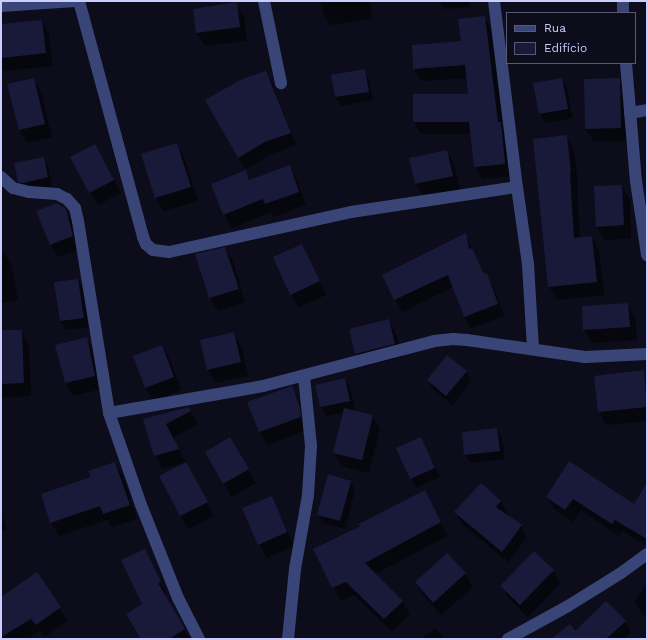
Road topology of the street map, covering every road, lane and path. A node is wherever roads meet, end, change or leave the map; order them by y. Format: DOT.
graph roads {
  1 [pos="75,1"];
  2 [pos="79,1"];
  3 [pos="264,1"];
  4 [pos="494,1"];
  5 [pos="622,1"];
  6 [pos="42,2"];
  7 [pos="1,6"];
  8 [pos="623,12"];
  9 [pos="626,64"];
  10 [pos="281,83"];
  11 [pos="647,110"];
  12 [pos="630,113"];
  13 [pos="1,177"];
  14 [pos="517,187"];
  15 [pos="647,255"];
  16 [pos="533,349"];
  17 [pos="647,354"];
  18 [pos="304,376"];
  19 [pos="109,413"];
  20 [pos="647,554"];
  21 [pos="199,639"];
  22 [pos="288,639"];
  23 [pos="508,639"];
  1 -- 6 [label="street"];
  2 -- 14 [label="street"];
  3 -- 10 [label="street"];
  4 -- 14 [label="street"];
  5 -- 8 [label="street"];
  6 -- 7 [label="street"];
  9 -- 12 [label="street"];
  11 -- 12 [label="street"];
  12 -- 15 [label="street"];
  13 -- 19 [label="street"];
  14 -- 16 [label="street"];
  16 -- 17 [label="street"];
  16 -- 18 [label="street"];
  18 -- 19 [label="street"];
  18 -- 22 [label="street"];
  19 -- 21 [label="street"];
  20 -- 23 [label="street"];
}
